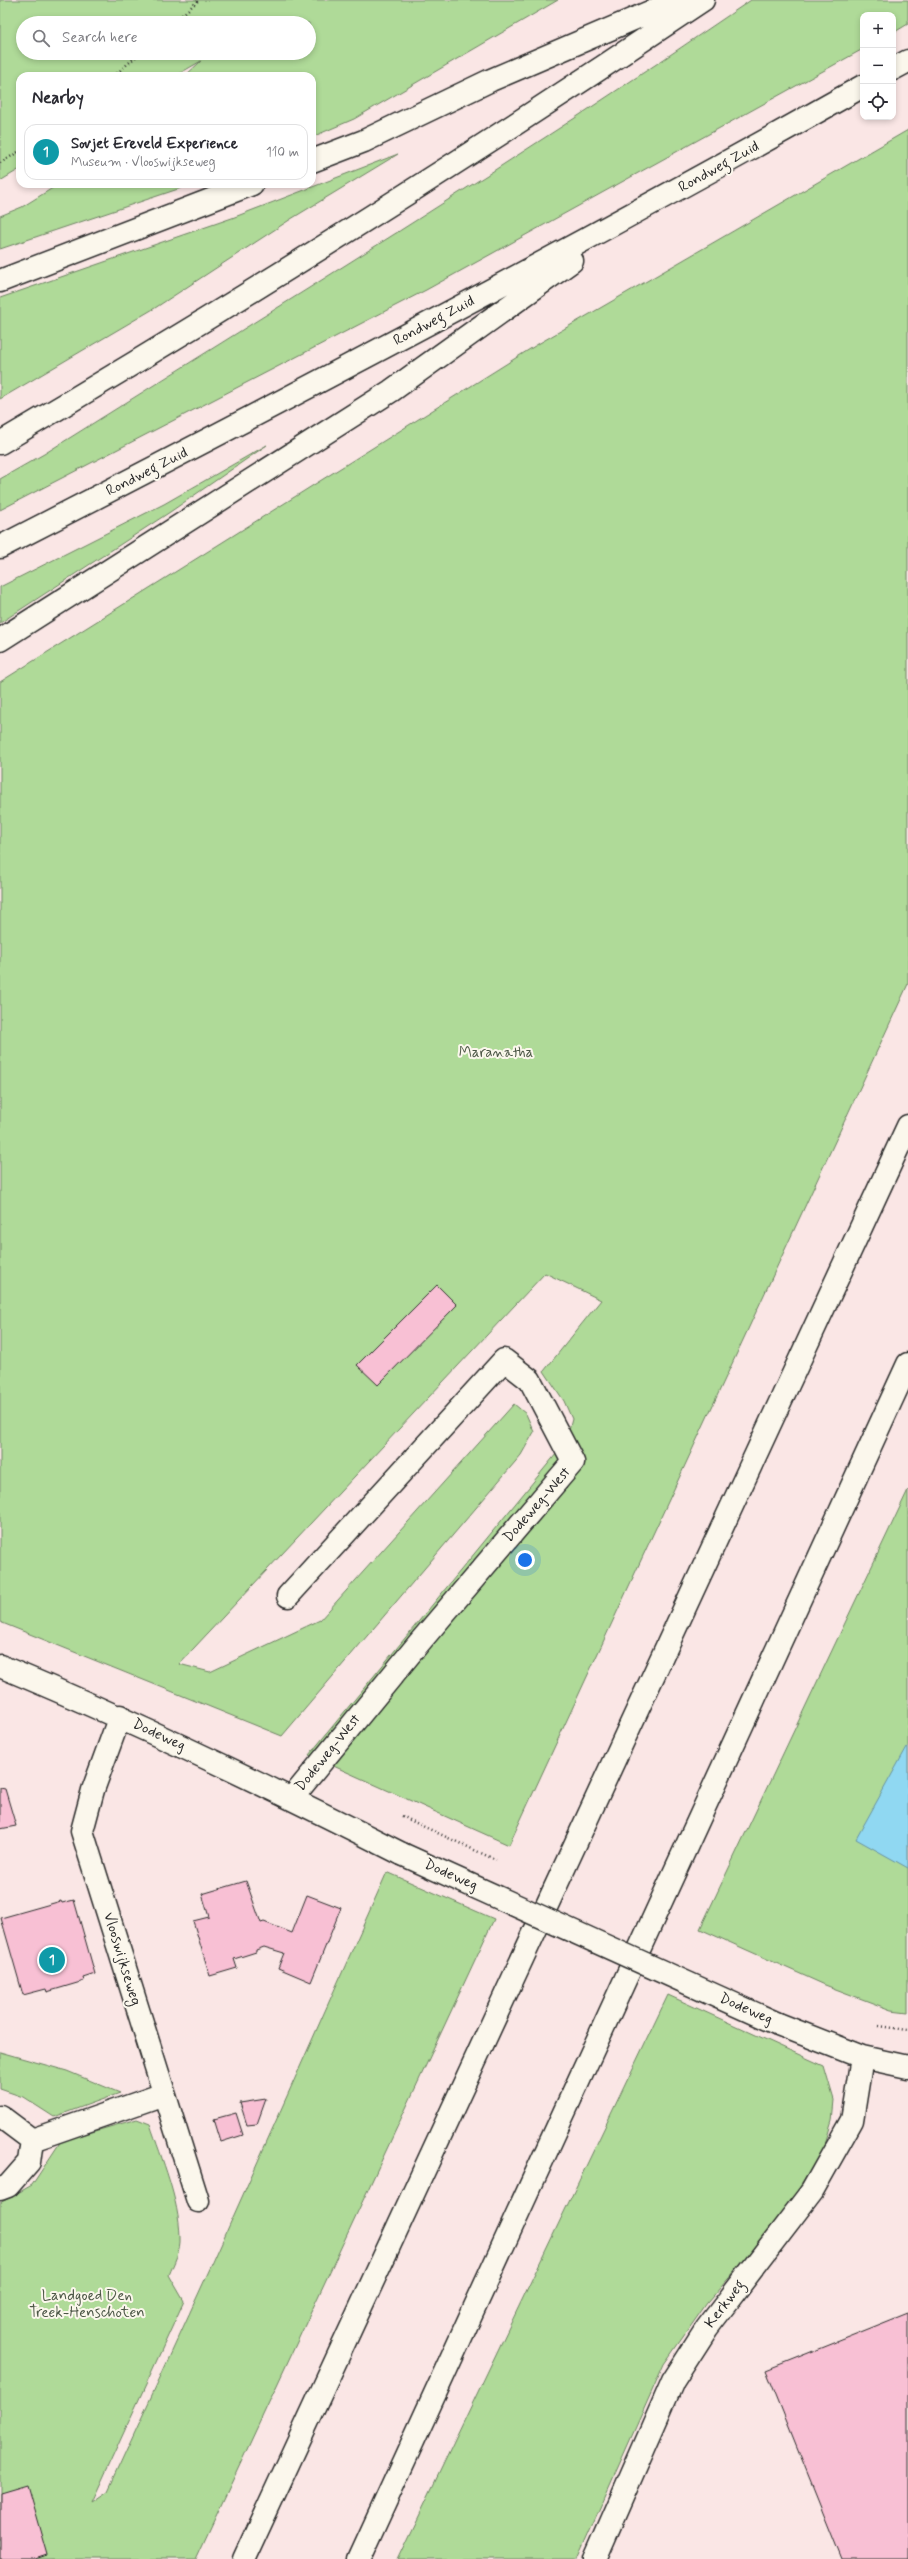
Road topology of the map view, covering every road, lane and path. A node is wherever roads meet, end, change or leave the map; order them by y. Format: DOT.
graph roads {
  1 [pos="199,0"];
  2 [pos="678,0"];
  3 [pos="703,0"];
  4 [pos="181,16"];
  5 [pos="132,60"];
  6 [pos="908,61"];
  7 [pos="896,67"];
  8 [pos="119,72"];
  9 [pos="860,88"];
  10 [pos="16,153"];
  11 [pos="316,159"];
  12 [pos="0,163"];
  13 [pos="242,188"];
  14 [pos="639,212"];
  15 [pos="0,280"];
  16 [pos="0,443"];
  17 [pos="0,547"];
  18 [pos="0,640"];
  19 [pos="908,1126"];
  20 [pos="908,1364"];
  21 [pos="288,1596"];
  22 [pos="0,1666"];
  23 [pos="120,1716"];
  24 [pos="292,1798"];
  25 [pos="875,2026"];
  26 [pos="908,2030"];
  27 [pos="862,2057"];
  28 [pos="908,2067"];
  29 [pos="164,2094"];
  30 [pos="0,2116"];
  31 [pos="32,2140"];
  32 [pos="0,2189"];
  33 [pos="198,2201"];
  34 [pos="244,2559"];
  35 [pos="359,2559"];
  36 [pos="595,2559"];
  1 -- 4 [label="path"];
  2 -- 11 [label="main road"];
  3 -- 16 [label="main road"];
  5 -- 8 [label="path"];
  6 -- 7 [label="main road"];
  9 -- 14 [label="main road, Rondweg Zuid"];
  10 -- 12 [label="path"];
  13 -- 15 [label="main road"];
  14 -- 17 [label="main road, Rondweg Zuid"];
  14 -- 18 [label="main road"];
  19 -- 34 [label="main road"];
  20 -- 35 [label="main road"];
  21 -- 24 [label="main road, Dodeweg-West"];
  22 -- 23 [label="main road, Dodeweg"];
  23 -- 24 [label="main road, Dodeweg"];
  23 -- 29 [label="main road, Vlooswijkseweg"];
  24 -- 27 [label="main road, Dodeweg, bridge"];
  25 -- 26 [label="path"];
  27 -- 28 [label="main road, Dodeweg"];
  27 -- 36 [label="main road, Kerkweg"];
  29 -- 31 [label="main road"];
  29 -- 33 [label="main road, Vlooswijkseweg"];
  30 -- 31 [label="main road"];
  31 -- 32 [label="main road"];
}
